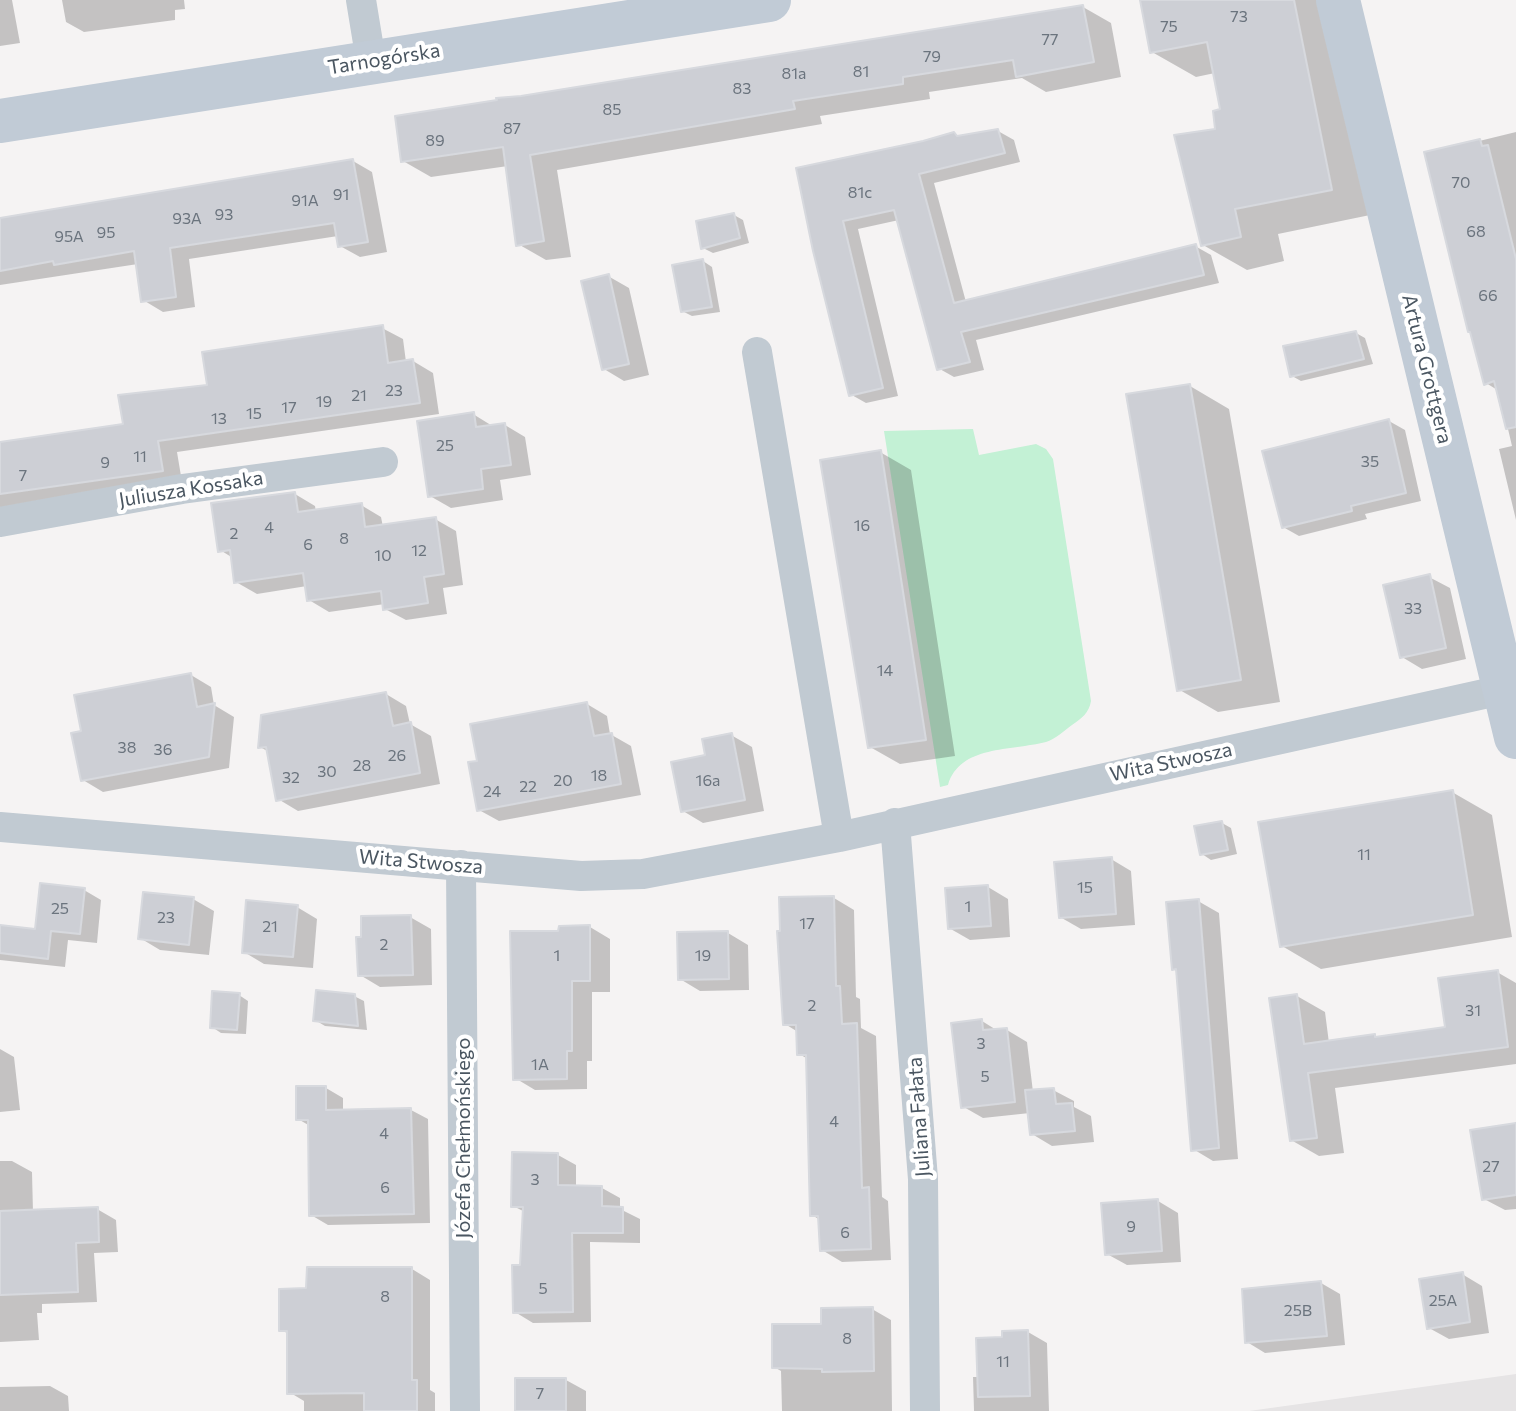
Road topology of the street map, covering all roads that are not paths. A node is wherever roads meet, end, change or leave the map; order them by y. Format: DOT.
graph roads {
  1 [pos="361,0"];
  2 [pos="769,0"];
  3 [pos="1338,0"];
  4 [pos="371,61"];
  5 [pos="0,121"];
  6 [pos="757,352"];
  7 [pos="383,462"];
  8 [pos="0,522"];
  9 [pos="1510,687"];
  10 [pos="1516,737"];
  11 [pos="895,823"];
  12 [pos="0,827"];
  13 [pos="839,837"];
  14 [pos="461,865"];
  15 [pos="465,1411"];
  16 [pos="925,1411"];
  1 -- 4 [label="street"];
  2 -- 4 [label="main road, Tarnogórska"];
  3 -- 9 [label="main road, Artura Grottgera"];
  4 -- 5 [label="main road, Tarnogórska"];
  6 -- 13 [label="street"];
  7 -- 8 [label="street, Juliusza Kossaka"];
  9 -- 10 [label="main road, Artura Grottgera"];
  9 -- 11 [label="street, Wita Stwosza"];
  11 -- 13 [label="street, Wita Stwosza"];
  11 -- 16 [label="street, Juliana Fałata"];
  12 -- 14 [label="street, Wita Stwosza"];
  13 -- 14 [label="street, Wita Stwosza"];
  14 -- 15 [label="street, Józefa Chełmońskiego"];
}
